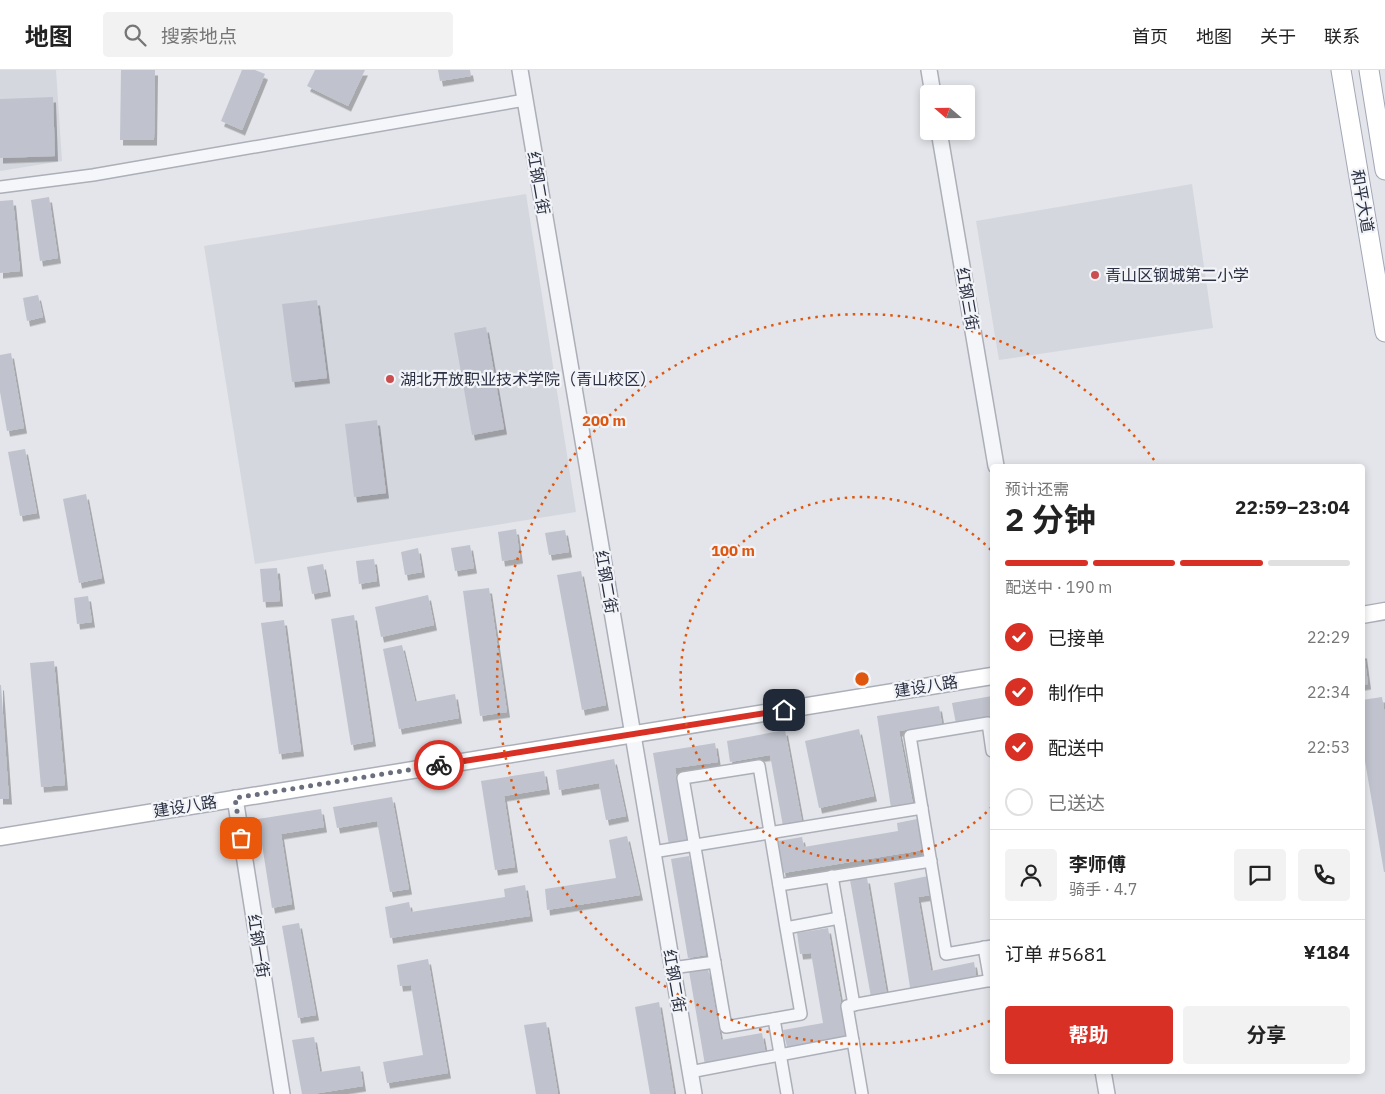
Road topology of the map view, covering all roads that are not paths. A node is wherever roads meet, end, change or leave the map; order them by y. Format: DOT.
graph roads {
  1 [pos="520,70"];
  2 [pos="929,70"];
  3 [pos="1341,70"];
  4 [pos="1369,70"];
  5 [pos="932,85"];
  6 [pos="526,100"];
  7 [pos="941,140"];
  8 [pos="1385,170"];
  9 [pos="0,187"];
  10 [pos="1385,332"];
  11 [pos="996,464"];
  12 [pos="1385,612"];
  13 [pos="1365,615"];
  14 [pos="990,676"];
  15 [pos="633,734"];
  16 [pos="990,737"];
  17 [pos="235,798"];
  18 [pos="922,808"];
  19 [pos="771,833"];
  20 [pos="0,837"];
  21 [pos="695,845"];
  22 [pos="653,852"];
  23 [pos="930,861"];
  24 [pos="832,876"];
  25 [pos="779,885"];
  26 [pos="839,918"];
  27 [pos="786,928"];
  28 [pos="988,947"];
  29 [pos="715,962"];
  30 [pos="672,968"];
  31 [pos="990,970"];
  32 [pos="990,981"];
  33 [pos="854,1005"];
  34 [pos="774,1019"];
  35 [pos="854,1041"];
  36 [pos="780,1055"];
  37 [pos="690,1072"];
  38 [pos="1104,1074"];
  39 [pos="282,1094"];
  40 [pos="694,1094"];
  41 [pos="787,1094"];
  42 [pos="862,1094"];
  43 [pos="1107,1094"];
  1 -- 6 [label="street, 红钢二街"];
  2 -- 5 [label="street"];
  3 -- 10 [label="main road, 和平大道"];
  4 -- 8 [label="main road, 和平大道"];
  6 -- 9 [label="street"];
  6 -- 15 [label="street, 红钢二街"];
  7 -- 11 [label="street, 红钢三街"];
  12 -- 13 [label="main road"];
  14 -- 15 [label="main road, 建设八路"];
  15 -- 17 [label="main road, 建设八路"];
  15 -- 22 [label="street, 红钢二街"];
  16 -- 18 [label="street"];
  17 -- 20 [label="main road, 建设八路"];
  17 -- 39 [label="street, 红钢一街"];
  18 -- 19 [label="street"];
  18 -- 23 [label="street"];
  19 -- 21 [label="street"];
  19 -- 21 [label="street"];
  19 -- 25 [label="street"];
  21 -- 22 [label="street"];
  21 -- 29 [label="street"];
  22 -- 30 [label="street, 红钢二街"];
  23 -- 24 [label="street"];
  23 -- 28 [label="street"];
  24 -- 25 [label="street"];
  24 -- 26 [label="street"];
  25 -- 27 [label="street"];
  26 -- 27 [label="street"];
  26 -- 33 [label="street"];
  27 -- 34 [label="street"];
  28 -- 31 [label="street"];
  29 -- 30 [label="street"];
  29 -- 34 [label="street"];
  30 -- 37 [label="street, 红钢二街"];
  32 -- 33 [label="street"];
  33 -- 35 [label="street"];
  34 -- 36 [label="street"];
  35 -- 36 [label="street"];
  35 -- 42 [label="street"];
  36 -- 37 [label="street"];
  36 -- 41 [label="street"];
  37 -- 40 [label="street, 红钢二街"];
  38 -- 43 [label="street"];
}
